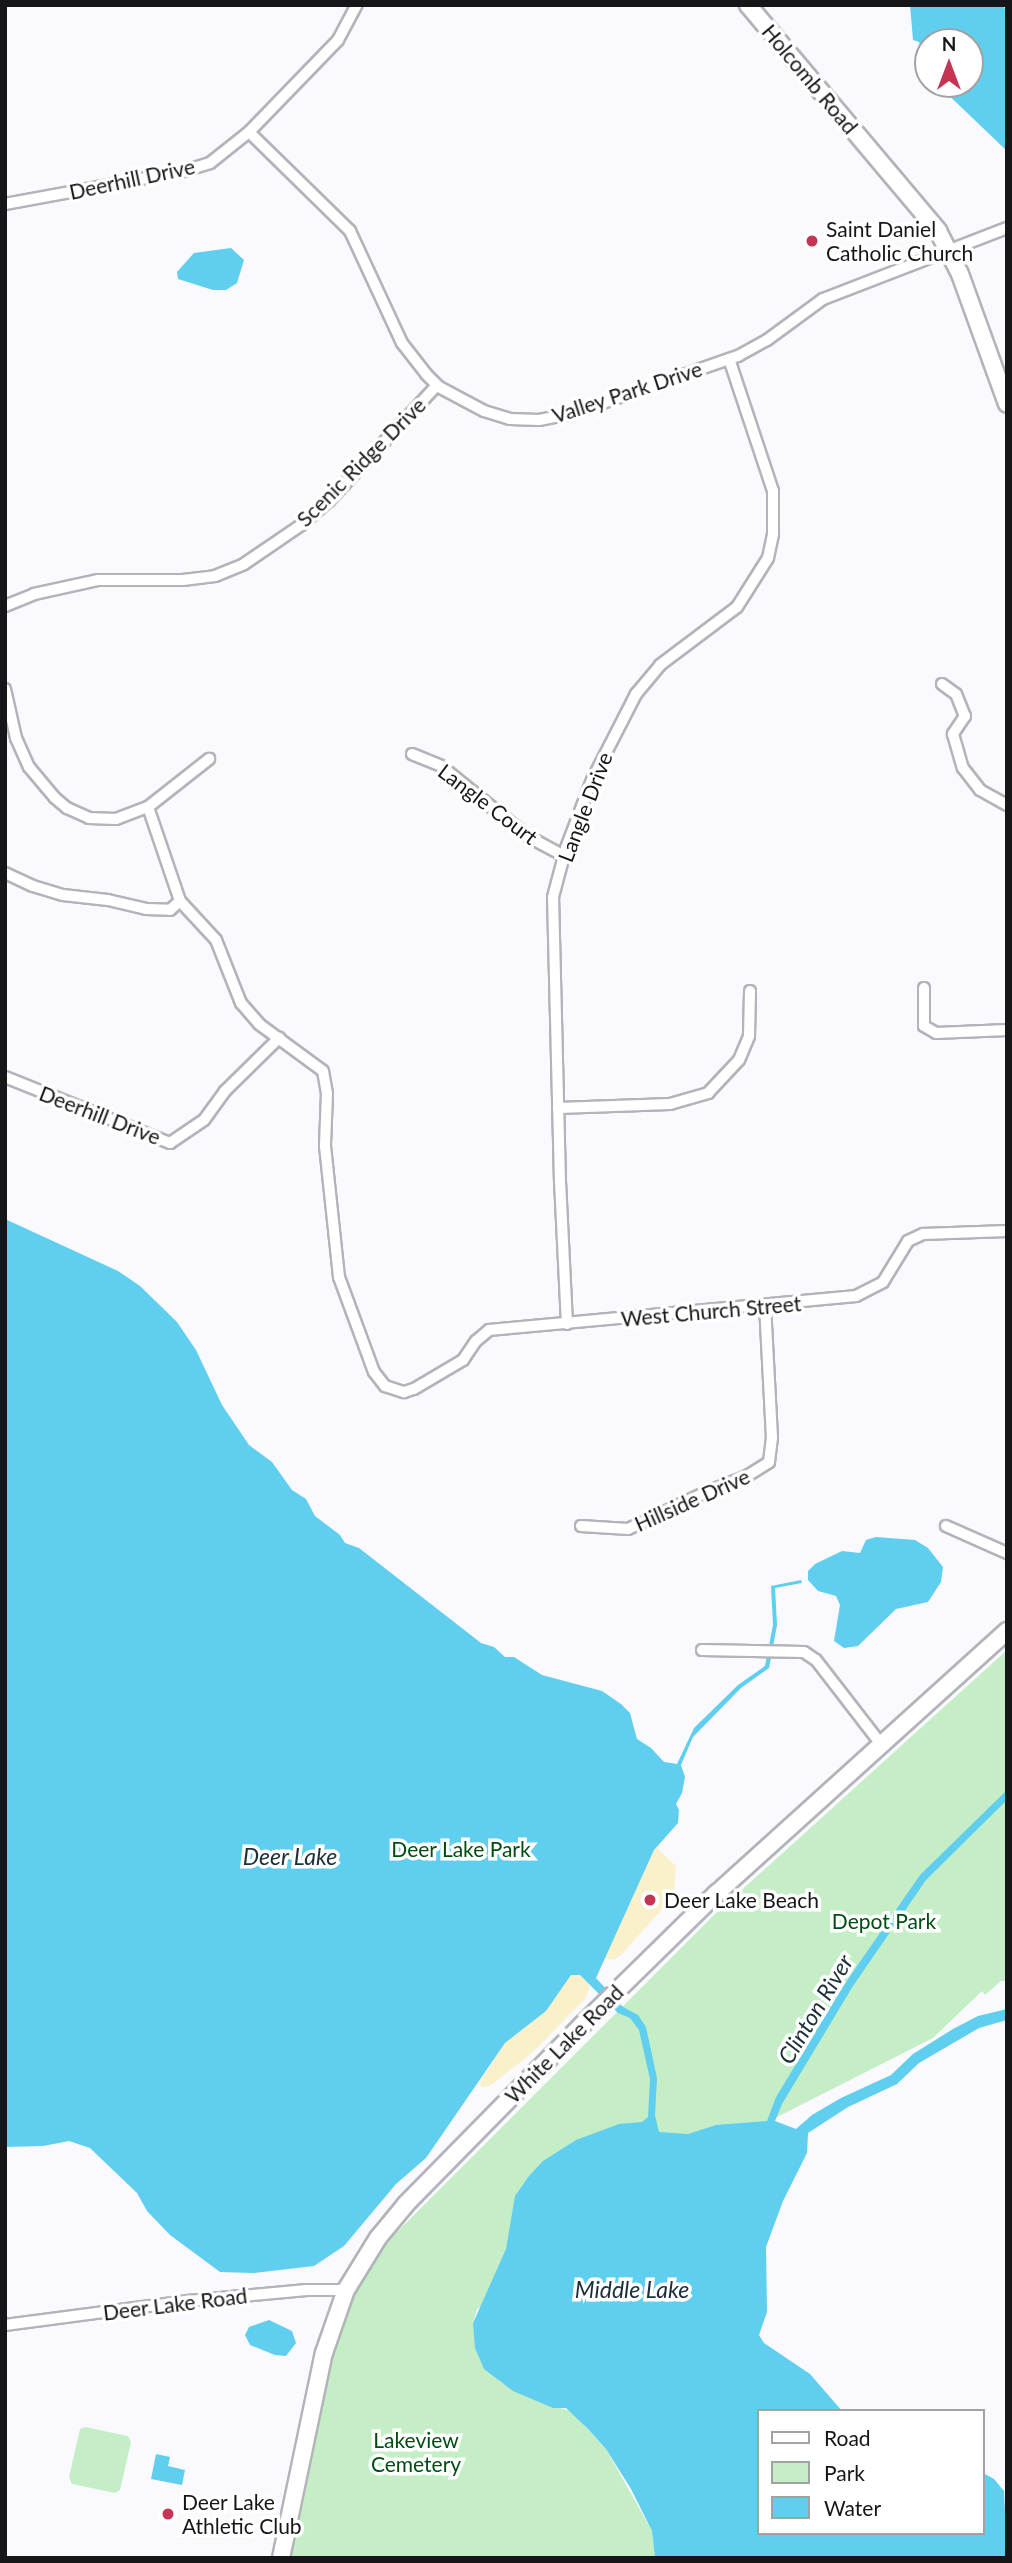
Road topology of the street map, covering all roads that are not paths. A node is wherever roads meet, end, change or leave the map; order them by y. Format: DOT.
graph roads {
  1 [pos="356,5"];
  2 [pos="748,5"];
  3 [pos="249,132"];
  4 [pos="5,204"];
  5 [pos="1007,228"];
  6 [pos="950,251"];
  7 [pos="729,359"];
  8 [pos="437,385"];
  9 [pos="1007,404"];
  10 [pos="5,606"];
  11 [pos="942,684"];
  12 [pos="5,689"];
  13 [pos="412,754"];
  14 [pos="209,759"];
  15 [pos="1007,805"];
  16 [pos="148,807"];
  17 [pos="564,856"];
  18 [pos="5,873"];
  19 [pos="180,901"];
  20 [pos="924,988"];
  21 [pos="750,991"];
  22 [pos="1007,1030"];
  23 [pos="279,1038"];
  24 [pos="5,1077"];
  25 [pos="558,1108"];
  26 [pos="1007,1231"];
  27 [pos="765,1305"];
  28 [pos="568,1324"];
  29 [pos="581,1526"];
  30 [pos="946,1526"];
  31 [pos="1007,1553"];
  32 [pos="1007,1631"];
  33 [pos="702,1650"];
  34 [pos="881,1744"];
  35 [pos="346,2290"];
  36 [pos="5,2325"];
  37 [pos="281,2558"];
  1 -- 3 [label="street, Deerhill Drive"];
  2 -- 6 [label="street, Holcomb Road"];
  3 -- 4 [label="street, Deerhill Drive"];
  3 -- 8 [label="street, Valley Park Drive"];
  5 -- 6 [label="street, Valley Park Drive"];
  6 -- 7 [label="street, Valley Park Drive"];
  6 -- 9 [label="street, Holcomb Road"];
  7 -- 8 [label="street, Valley Park Drive"];
  7 -- 17 [label="street, Langle Drive"];
  8 -- 10 [label="street, Scenic Ridge Drive"];
  11 -- 15 [label="street"];
  12 -- 16 [label="street"];
  13 -- 17 [label="street, Langle Court"];
  14 -- 16 [label="street"];
  16 -- 19 [label="street"];
  17 -- 25 [label="street, Langle Drive"];
  18 -- 19 [label="street"];
  19 -- 23 [label="street"];
  20 -- 22 [label="street"];
  21 -- 25 [label="street"];
  23 -- 24 [label="street, Deerhill Drive"];
  23 -- 28 [label="street, West Church Street"];
  25 -- 28 [label="street, Langle Drive"];
  26 -- 27 [label="street, West Church Street"];
  27 -- 28 [label="street, West Church Street"];
  27 -- 29 [label="street, Hillside Drive"];
  30 -- 31 [label="street"];
  32 -- 34 [label="street, White Lake Road"];
  33 -- 34 [label="street"];
  34 -- 35 [label="street, White Lake Road"];
  35 -- 36 [label="street, Deer Lake Road"];
  35 -- 37 [label="street, White Lake Road"];
}
